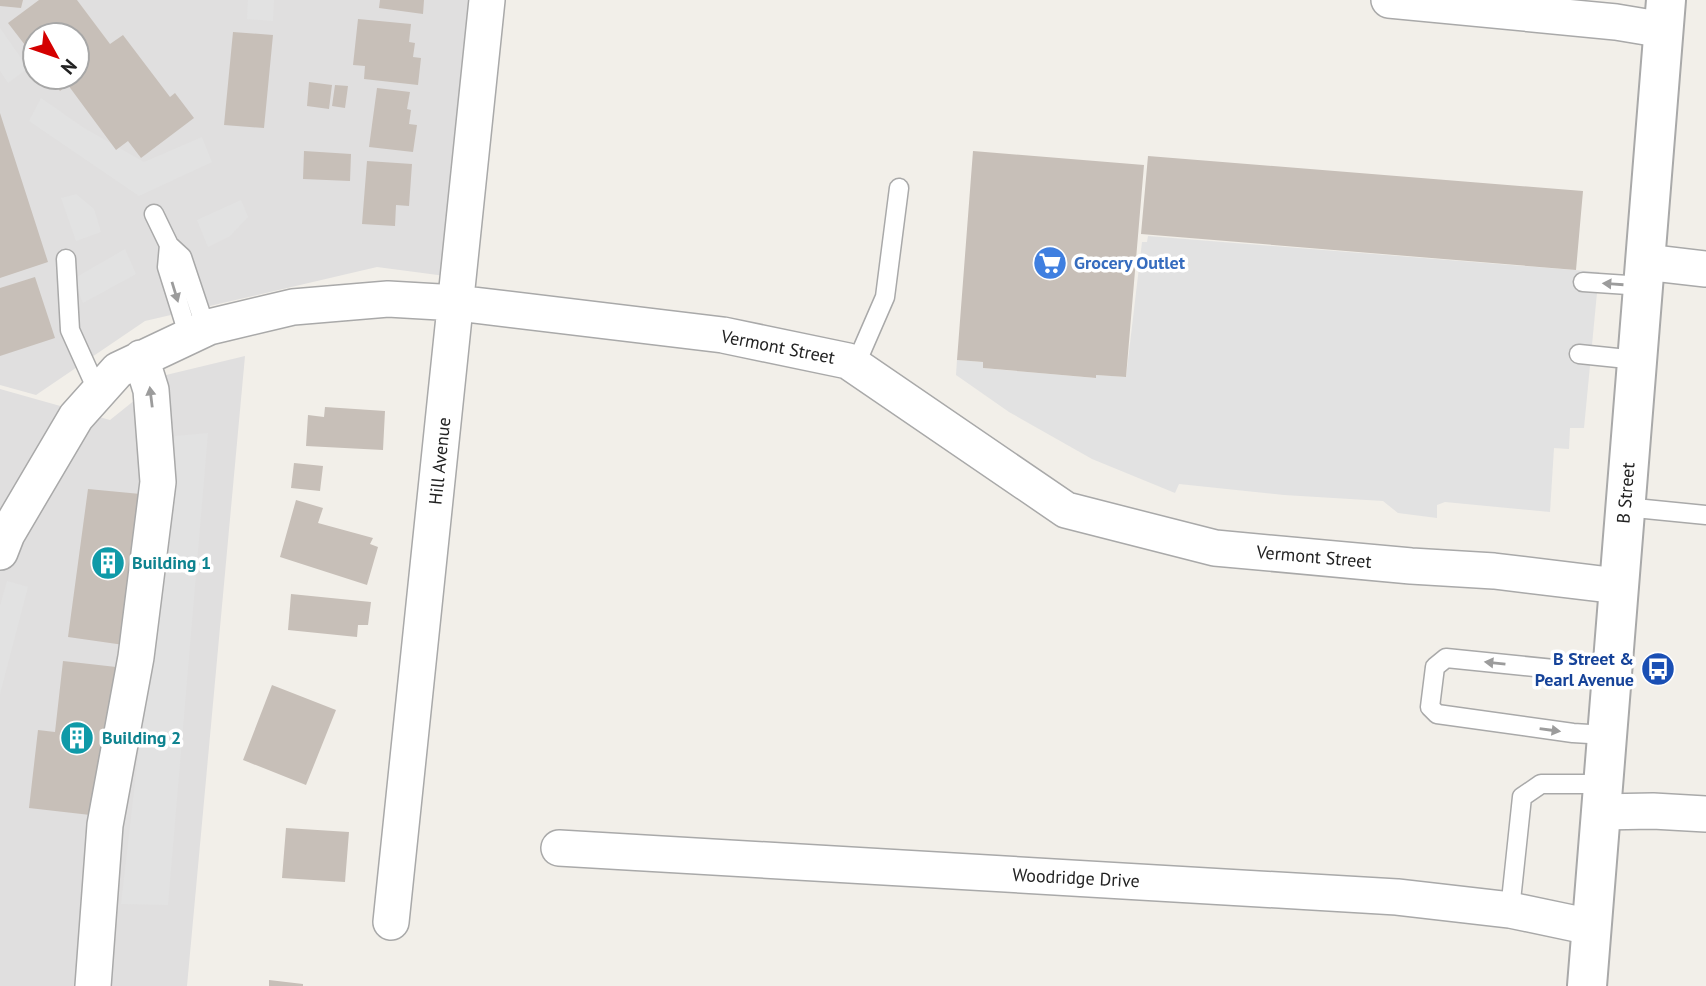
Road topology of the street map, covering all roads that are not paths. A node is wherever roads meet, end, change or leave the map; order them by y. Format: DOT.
graph roads {
  1 [pos="487,0"];
  2 [pos="1389,0"];
  3 [pos="1665,15"];
  4 [pos="899,188"];
  5 [pos="154,215"];
  6 [pos="66,259"];
  7 [pos="1706,269"];
  8 [pos="1644,274"];
  9 [pos="1583,282"];
  10 [pos="457,303"];
  11 [pos="197,333"];
  12 [pos="1579,354"];
  13 [pos="141,358"];
  14 [pos="1637,360"];
  15 [pos="855,366"];
  16 [pos="98,392"];
  17 [pos="1625,507"];
  18 [pos="1706,515"];
  19 [pos="0,552"];
  20 [pos="1618,586"];
  21 [pos="1611,673"];
  22 [pos="1606,735"];
  23 [pos="1601,798"];
  24 [pos="1706,814"];
  25 [pos="559,848"];
  26 [pos="1510,911"];
  27 [pos="391,922"];
  28 [pos="1591,927"];
  29 [pos="93,986"];
  30 [pos="1587,986"];
  1 -- 10 [label="street, Hill Avenue"];
  2 -- 3 [label="street"];
  3 -- 8 [label="street, B Street"];
  4 -- 15 [label="lane"];
  5 -- 11 [label="lane"];
  6 -- 16 [label="lane"];
  7 -- 8 [label="street"];
  8 -- 9 [label="lane, one-way"];
  8 -- 14 [label="street, B Street"];
  10 -- 11 [label="street, Vermont Street"];
  10 -- 15 [label="street, Vermont Street"];
  10 -- 27 [label="street, Hill Avenue"];
  11 -- 13 [label="street, Vermont Street"];
  12 -- 14 [label="lane"];
  13 -- 16 [label="street, Vermont Street"];
  29 -- 13 [label="street, one-way"];
  14 -- 17 [label="street, B Street"];
  15 -- 20 [label="street, Vermont Street"];
  16 -- 19 [label="street, Vermont Street"];
  17 -- 18 [label="lane"];
  17 -- 20 [label="street, B Street"];
  20 -- 21 [label="street, B Street"];
  21 -- 22 [label="street, B Street"];
  21 -- 22 [label="lane, one-way"];
  22 -- 23 [label="street, B Street"];
  23 -- 24 [label="street"];
  23 -- 26 [label="lane"];
  23 -- 28 [label="street, B Street"];
  25 -- 26 [label="street, Woodridge Drive"];
  26 -- 28 [label="street, Woodridge Drive"];
  28 -- 30 [label="street, B Street"];
}
